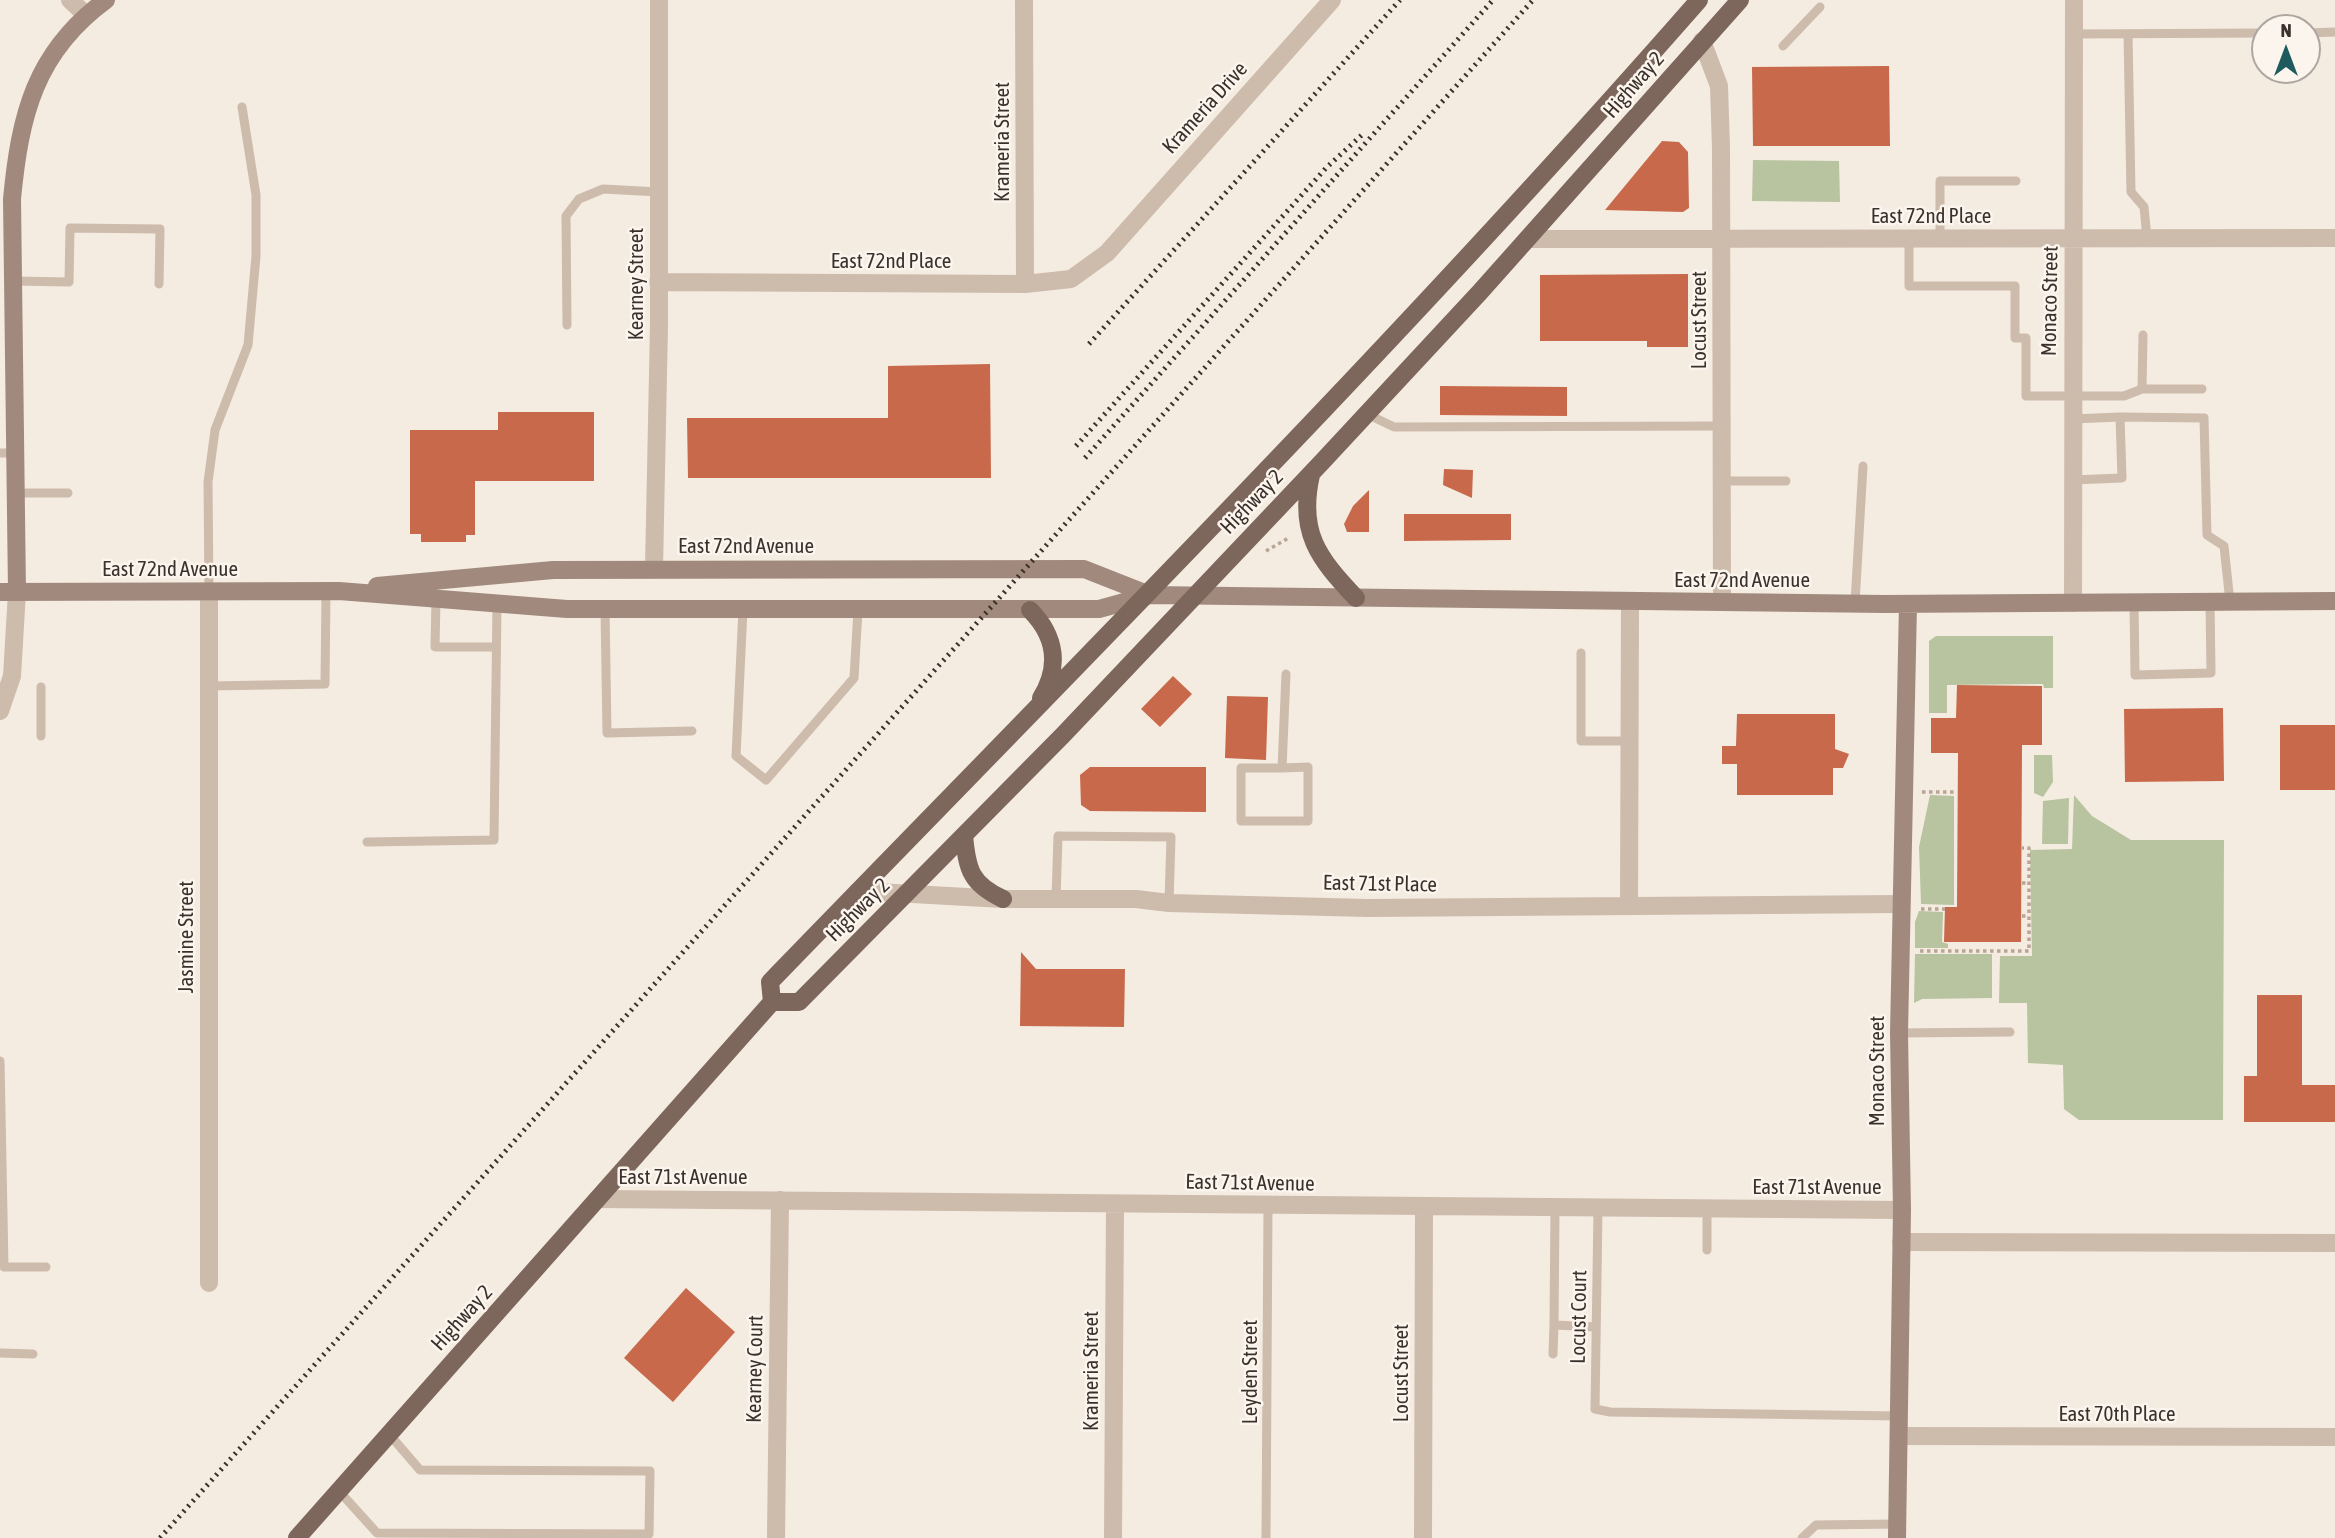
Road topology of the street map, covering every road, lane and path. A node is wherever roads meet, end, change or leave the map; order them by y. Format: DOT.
graph roads {
  1 [pos="71,0"];
  2 [pos="106,0"];
  3 [pos="659,0"];
  4 [pos="1024,0"];
  5 [pos="1332,0"];
  6 [pos="1699,0"];
  7 [pos="1740,0"];
  8 [pos="2074,0"];
  9 [pos="1820,7"];
  10 [pos="86,15"];
  11 [pos="2251,33"];
  12 [pos="2074,34"];
  13 [pos="2128,34"];
  14 [pos="1702,41"];
  15 [pos="1783,46"];
  16 [pos="242,107"];
  17 [pos="2016,181"];
  18 [pos="659,192"];
  19 [pos="2074,238"];
  20 [pos="2147,238"];
  21 [pos="2335,238"];
  22 [pos="1527,239"];
  23 [pos="1909,239"];
  24 [pos="1940,239"];
  25 [pos="1722,241"];
  26 [pos="1112,246"];
  27 [pos="14,281"];
  28 [pos="658,282"];
  29 [pos="159,284"];
  30 [pos="1025,284"];
  31 [pos="567,325"];
  32 [pos="2143,335"];
  33 [pos="2142,388"];
  34 [pos="2202,389"];
  35 [pos="2072,396"];
  36 [pos="1367,414"];
  37 [pos="2120,417"];
  38 [pos="2072,419"];
  39 [pos="1722,426"];
  40 [pos="8,453"];
  41 [pos="1863,466"];
  42 [pos="1312,473"];
  43 [pos="2072,480"];
  44 [pos="1722,481"];
  45 [pos="1787,481"];
  46 [pos="15,494"];
  47 [pos="68,494"];
  48 [pos="1290,537"];
  49 [pos="1258,555"];
  50 [pos="654,568"];
  51 [pos="332,591"];
  52 [pos="8,592"];
  53 [pos="209,592"];
  54 [pos="1150,595"];
  55 [pos="1194,595"];
  56 [pos="436,598"];
  57 [pos="1356,598"];
  58 [pos="2210,601"];
  59 [pos="2230,601"];
  60 [pos="2335,601"];
  61 [pos="1630,602"];
  62 [pos="1722,602"];
  63 [pos="1855,603"];
  64 [pos="2073,603"];
  65 [pos="497,604"];
  66 [pos="1908,604"];
  67 [pos="2134,604"];
  68 [pos="605,610"];
  69 [pos="743,610"];
  70 [pos="859,610"];
  71 [pos="1030,611"];
  72 [pos="496,647"];
  73 [pos="1581,653"];
  74 [pos="1286,674"];
  75 [pos="209,686"];
  76 [pos="41,687"];
  77 [pos="0,711"];
  78 [pos="1030,718"];
  79 [pos="692,731"];
  80 [pos="41,736"];
  81 [pos="1631,741"];
  82 [pos="1282,768"];
  83 [pos="1906,792"];
  84 [pos="1957,792"];
  85 [pos="964,835"];
  86 [pos="367,842"];
  87 [pos="2022,848"];
  88 [pos="2022,883"];
  89 [pos="2029,883"];
  90 [pos="858,891"];
  91 [pos="905,894"];
  92 [pos="1003,899"];
  93 [pos="1056,899"];
  94 [pos="1169,903"];
  95 [pos="1629,906"];
  96 [pos="1901,907"];
  97 [pos="1945,909"];
  98 [pos="2022,916"];
  99 [pos="2029,916"];
  100 [pos="1901,951"];
  101 [pos="772,1002"];
  102 [pos="2010,1032"];
  103 [pos="1899,1033"];
  104 [pos="0,1061"];
  105 [pos="0,1108"];
  106 [pos="598,1199"];
  107 [pos="1,1200"];
  108 [pos="780,1200"];
  109 [pos="1115,1205"];
  110 [pos="1268,1206"];
  111 [pos="1424,1208"];
  112 [pos="1555,1209"];
  113 [pos="1598,1210"];
  114 [pos="1707,1210"];
  115 [pos="1902,1210"];
  116 [pos="1901,1242"];
  117 [pos="2335,1243"];
  118 [pos="1707,1250"];
  119 [pos="46,1267"];
  120 [pos="209,1283"];
  121 [pos="1554,1325"];
  122 [pos="1596,1327"];
  123 [pos="0,1353"];
  124 [pos="33,1354"];
  125 [pos="1553,1354"];
  126 [pos="1899,1416"];
  127 [pos="389,1434"];
  128 [pos="1899,1436"];
  129 [pos="2335,1437"];
  130 [pos="339,1491"];
  131 [pos="1897,1531"];
  132 [pos="297,1538"];
  133 [pos="776,1538"];
  134 [pos="1113,1538"];
  135 [pos="1266,1538"];
  136 [pos="1423,1538"];
  137 [pos="1801,1538"];
  1 -- 10 [label="street"];
  2 -- 10 [label="main road"];
  3 -- 18 [label="street, Kearney Street"];
  4 -- 30 [label="street, Krameria Street"];
  5 -- 26 [label="street, Krameria Drive"];
  6 -- 54 [label="main road, Highway 2"];
  7 -- 14 [label="main road, Highway 2"];
  8 -- 12 [label="street, Monaco Street"];
  9 -- 15 [label="lane"];
  10 -- 27 [label="main road"];
  11 -- 13 [label="lane"];
  12 -- 13 [label="lane"];
  12 -- 19 [label="street, Monaco Street"];
  13 -- 20 [label="lane"];
  14 -- 22 [label="main road, Highway 2"];
  14 -- 25 [label="street, Locust Street"];
  16 -- 53 [label="lane"];
  17 -- 24 [label="lane"];
  18 -- 28 [label="street, Kearney Street"];
  18 -- 31 [label="lane"];
  19 -- 20 [label="street, East 72nd Place"];
  19 -- 24 [label="street, East 72nd Place"];
  19 -- 35 [label="street, Monaco Street"];
  20 -- 21 [label="street, East 72nd Place"];
  22 -- 25 [label="street, East 72nd Place"];
  22 -- 36 [label="main road, Highway 2"];
  23 -- 24 [label="street, East 72nd Place"];
  23 -- 25 [label="street, East 72nd Place"];
  23 -- 35 [label="lane"];
  25 -- 39 [label="street, Locust Street"];
  26 -- 30 [label="street, East 72nd Place"];
  27 -- 29 [label="lane"];
  27 -- 40 [label="main road"];
  28 -- 30 [label="street, East 72nd Place"];
  28 -- 50 [label="street, Kearney Street"];
  32 -- 33 [label="lane"];
  33 -- 34 [label="lane"];
  33 -- 35 [label="lane"];
  35 -- 38 [label="street, Monaco Street"];
  36 -- 39 [label="lane"];
  36 -- 42 [label="main road, Highway 2"];
  37 -- 38 [label="lane"];
  37 -- 43 [label="lane"];
  37 -- 59 [label="lane"];
  38 -- 43 [label="street, Monaco Street"];
  39 -- 44 [label="street, Locust Street"];
  40 -- 46 [label="main road"];
  41 -- 63 [label="lane"];
  42 -- 55 [label="main road, Highway 2"];
  42 -- 57 [label="main road"];
  43 -- 64 [label="street, Monaco Street"];
  44 -- 45 [label="lane"];
  44 -- 62 [label="street, Locust Street"];
  46 -- 47 [label="lane"];
  46 -- 52 [label="main road"];
  48 -- 49 [label="path"];
  50 -- 51 [label="main road, East 72nd Avenue"];
  50 -- 54 [label="main road, East 72nd Avenue"];
  51 -- 53 [label="main road, East 72nd Avenue"];
  51 -- 56 [label="main road, East 72nd Avenue"];
  51 -- 75 [label="lane"];
  52 -- 53 [label="main road, East 72nd Avenue"];
  52 -- 77 [label="street"];
  53 -- 75 [label="street, Jasmine Street"];
  54 -- 55 [label="main road, East 72nd Avenue"];
  54 -- 71 [label="main road, East 72nd Avenue"];
  54 -- 78 [label="main road, Highway 2"];
  55 -- 57 [label="main road, East 72nd Avenue"];
  55 -- 85 [label="main road, Highway 2"];
  56 -- 65 [label="main road, East 72nd Avenue"];
  56 -- 72 [label="lane"];
  57 -- 61 [label="main road, East 72nd Avenue"];
  58 -- 59 [label="main road, East 72nd Avenue"];
  58 -- 67 [label="main road, East 72nd Avenue"];
  58 -- 67 [label="lane"];
  59 -- 60 [label="main road, East 72nd Avenue"];
  61 -- 62 [label="main road, East 72nd Avenue"];
  61 -- 81 [label="street"];
  62 -- 63 [label="main road, East 72nd Avenue"];
  63 -- 66 [label="main road, East 72nd Avenue"];
  64 -- 66 [label="main road, East 72nd Avenue"];
  64 -- 67 [label="main road, East 72nd Avenue"];
  65 -- 68 [label="main road, East 72nd Avenue"];
  65 -- 72 [label="lane"];
  66 -- 83 [label="main road, Monaco Street"];
  68 -- 69 [label="main road, East 72nd Avenue"];
  68 -- 79 [label="lane"];
  69 -- 70 [label="main road, East 72nd Avenue"];
  69 -- 70 [label="lane"];
  70 -- 71 [label="main road, East 72nd Avenue"];
  71 -- 78 [label="main road"];
  72 -- 86 [label="lane"];
  73 -- 81 [label="lane"];
  74 -- 82 [label="lane"];
  75 -- 120 [label="street, Jasmine Street"];
  76 -- 80 [label="lane"];
  78 -- 90 [label="main road, Highway 2"];
  81 -- 95 [label="street"];
  82 -- 82 [label="lane"];
  83 -- 84 [label="path"];
  83 -- 96 [label="main road, Monaco Street"];
  85 -- 91 [label="main road, Highway 2"];
  85 -- 92 [label="main road"];
  87 -- 89 [label="path"];
  88 -- 89 [label="path"];
  89 -- 99 [label="path"];
  90 -- 91 [label="street, East 71st Place"];
  90 -- 101 [label="main road, Highway 2"];
  91 -- 92 [label="street, East 71st Place"];
  91 -- 101 [label="main road, Highway 2"];
  92 -- 93 [label="street, East 71st Place"];
  93 -- 94 [label="street, East 71st Place"];
  93 -- 94 [label="lane"];
  94 -- 95 [label="street, East 71st Place"];
  95 -- 96 [label="street, East 71st Place"];
  96 -- 97 [label="path"];
  96 -- 100 [label="main road, Monaco Street"];
  98 -- 99 [label="path"];
  99 -- 100 [label="path"];
  100 -- 103 [label="main road, Monaco Street"];
  101 -- 106 [label="main road, Highway 2"];
  102 -- 103 [label="lane"];
  103 -- 115 [label="main road, Monaco Street"];
  104 -- 105 [label="lane"];
  105 -- 107 [label="lane"];
  106 -- 108 [label="street, East 71st Avenue"];
  106 -- 127 [label="main road, Highway 2"];
  107 -- 119 [label="lane"];
  108 -- 109 [label="street, East 71st Avenue"];
  108 -- 133 [label="street, Kearney Court"];
  109 -- 110 [label="street, East 71st Avenue"];
  109 -- 134 [label="street, Krameria Street"];
  110 -- 111 [label="street, East 71st Avenue"];
  110 -- 135 [label="lane, Leyden Street"];
  111 -- 112 [label="street, East 71st Avenue"];
  111 -- 136 [label="street, Locust Street"];
  112 -- 113 [label="street, East 71st Avenue"];
  112 -- 121 [label="lane"];
  113 -- 114 [label="street, East 71st Avenue"];
  113 -- 122 [label="lane, Locust Court"];
  114 -- 115 [label="street, East 71st Avenue"];
  114 -- 118 [label="lane"];
  115 -- 116 [label="main road, Monaco Street"];
  116 -- 117 [label="street"];
  116 -- 126 [label="main road, Monaco Street"];
  121 -- 122 [label="lane"];
  121 -- 125 [label="lane"];
  122 -- 126 [label="lane, Locust Court"];
  123 -- 124 [label="lane"];
  126 -- 128 [label="main road, Monaco Street"];
  127 -- 130 [label="main road, Highway 2"];
  127 -- 130 [label="lane"];
  128 -- 129 [label="street, East 70th Place"];
  128 -- 131 [label="main road, Monaco Street"];
  130 -- 132 [label="main road, Highway 2"];
  131 -- 137 [label="lane"];
}
